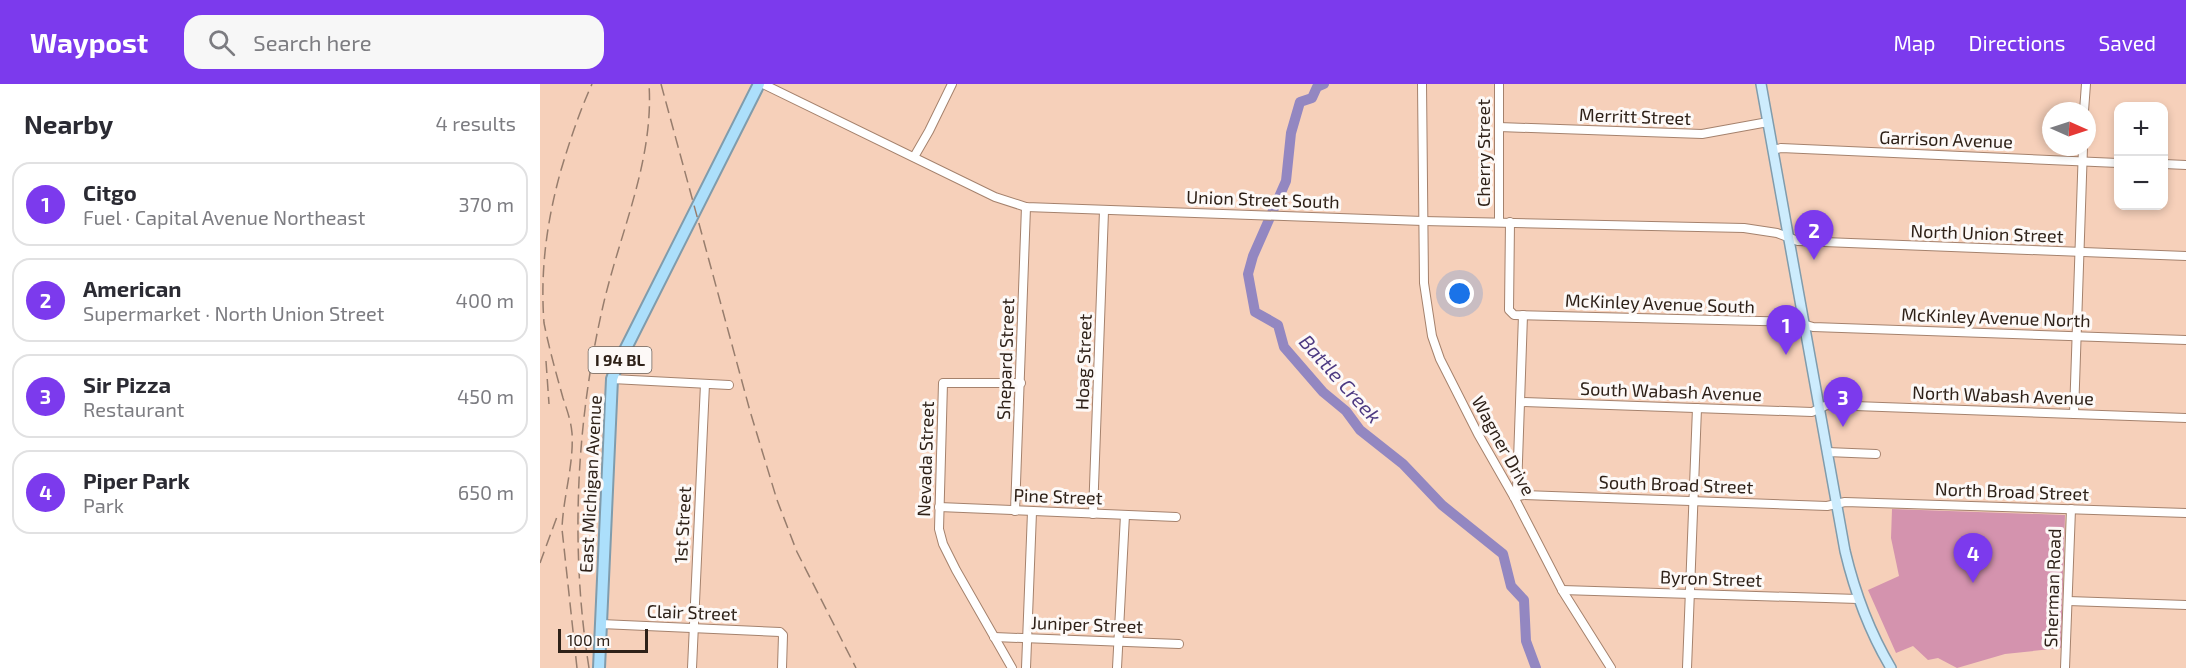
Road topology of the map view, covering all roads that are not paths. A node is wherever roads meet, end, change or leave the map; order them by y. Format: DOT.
graph roads {
  1 [pos="761,84"];
  2 [pos="951,84"];
  3 [pos="1422,84"];
  4 [pos="1499,84"];
  5 [pos="1761,84"];
  6 [pos="2085,84"];
  7 [pos="2084,102"];
  8 [pos="1768,122"];
  9 [pos="1499,127"];
  10 [pos="1773,150"];
  11 [pos="2082,156"];
  12 [pos="914,157"];
  13 [pos="2082,161"];
  14 [pos="2114,162"];
  15 [pos="2168,164"];
  16 [pos="2186,165"];
  17 [pos="1026,207"];
  18 [pos="1104,211"];
  19 [pos="1423,221"];
  20 [pos="1499,222"];
  21 [pos="1510,222"];
  22 [pos="1788,238"];
  23 [pos="2080,252"];
  24 [pos="2186,256"];
  25 [pos="1519,315"];
  26 [pos="1804,325"];
  27 [pos="2077,336"];
  28 [pos="2186,340"];
  29 [pos="612,379"];
  30 [pos="705,384"];
  31 [pos="1021,384"];
  32 [pos="729,385"];
  33 [pos="1521,402"];
  34 [pos="1697,408"];
  35 [pos="1819,409"];
  36 [pos="2074,414"];
  37 [pos="2186,418"];
  38 [pos="1827,452"];
  39 [pos="1876,454"];
  40 [pos="1514,497"];
  41 [pos="1693,500"];
  42 [pos="1837,504"];
  43 [pos="939,507"];
  44 [pos="2071,510"];
  45 [pos="1015,511"];
  46 [pos="1032,512"];
  47 [pos="2186,513"];
  48 [pos="1093,514"];
  49 [pos="1125,515"];
  50 [pos="1176,517"];
  51 [pos="1562,590"];
  52 [pos="1690,593"];
  53 [pos="1858,599"];
  54 [pos="2068,601"];
  55 [pos="2186,605"];
  56 [pos="601,624"];
  57 [pos="694,628"];
  58 [pos="994,637"];
  59 [pos="1026,638"];
  60 [pos="1118,642"];
  61 [pos="1179,644"];
  62 [pos="599,668"];
  63 [pos="692,668"];
  64 [pos="782,668"];
  65 [pos="1012,668"];
  66 [pos="1026,668"];
  67 [pos="1117,668"];
  68 [pos="1611,668"];
  69 [pos="1687,668"];
  70 [pos="1891,668"];
  71 [pos="2066,668"];
  1 -- 12 [label="street, Union Street South"];
  1 -- 29 [label="highway, East Michigan Avenue / I 94 BL"];
  2 -- 12 [label="street"];
  3 -- 19 [label="street, Wagner Drive"];
  4 -- 9 [label="street, Cherry Street"];
  5 -- 8 [label="main road"];
  6 -- 7 [label="street"];
  8 -- 9 [label="street, Merritt Street"];
  8 -- 10 [label="main road"];
  9 -- 20 [label="street, Cherry Street"];
  10 -- 13 [label="street, Garrison Avenue"];
  10 -- 22 [label="main road"];
  11 -- 13 [label="street"];
  12 -- 17 [label="street, Union Street South"];
  13 -- 14 [label="street, Garrison Avenue"];
  13 -- 23 [label="street"];
  15 -- 16 [label="street"];
  17 -- 18 [label="street, Union Street South"];
  17 -- 31 [label="street, Shepard Street"];
  18 -- 19 [label="street, Union Street South"];
  18 -- 48 [label="street, Hoag Street"];
  19 -- 20 [label="street, Union Street South"];
  19 -- 40 [label="street, Wagner Drive"];
  20 -- 21 [label="street, Union Street South"];
  21 -- 22 [label="street, Union Street South"];
  21 -- 25 [label="street, Cherry Street"];
  22 -- 23 [label="street, North Union Street"];
  22 -- 26 [label="main road"];
  23 -- 24 [label="street, North Union Street"];
  23 -- 27 [label="street"];
  25 -- 26 [label="street, McKinley Avenue South"];
  25 -- 33 [label="street, Cherry Street"];
  26 -- 27 [label="street, McKinley Avenue North"];
  26 -- 35 [label="main road"];
  27 -- 28 [label="street, McKinley Avenue North"];
  27 -- 36 [label="street"];
  29 -- 30 [label="street"];
  29 -- 56 [label="highway, East Michigan Avenue / I 94 BL"];
  30 -- 32 [label="street"];
  30 -- 57 [label="street, 1st Street"];
  31 -- 43 [label="street, Nevada Street"];
  31 -- 45 [label="street, Shepard Street"];
  33 -- 34 [label="street, South Wabash Avenue"];
  33 -- 40 [label="street, Cherry Street"];
  34 -- 35 [label="street, South Wabash Avenue"];
  34 -- 41 [label="street"];
  35 -- 36 [label="street, North Wabash Avenue"];
  35 -- 38 [label="main road"];
  36 -- 37 [label="street, North Wabash Avenue"];
  38 -- 39 [label="street"];
  38 -- 42 [label="main road"];
  40 -- 41 [label="street, South Broad Street"];
  40 -- 51 [label="street, Wagner Drive"];
  41 -- 42 [label="street, South Broad Street"];
  41 -- 52 [label="street"];
  42 -- 44 [label="street, North Broad Street"];
  42 -- 53 [label="main road"];
  43 -- 45 [label="street, Pine Street"];
  43 -- 58 [label="street, Nevada Street"];
  44 -- 47 [label="street, North Broad Street"];
  44 -- 54 [label="street, Sherman Road"];
  45 -- 46 [label="street, Pine Street"];
  46 -- 48 [label="street, Pine Street"];
  46 -- 59 [label="street"];
  48 -- 49 [label="street, Pine Street"];
  49 -- 50 [label="street, Pine Street"];
  49 -- 60 [label="street"];
  51 -- 52 [label="street, Byron Street"];
  51 -- 68 [label="street, Wagner Drive"];
  52 -- 53 [label="street, Byron Street"];
  52 -- 69 [label="street"];
  53 -- 70 [label="main road"];
  54 -- 55 [label="street"];
  54 -- 71 [label="street, Sherman Road"];
  56 -- 57 [label="street, Clair Street"];
  56 -- 62 [label="highway, East Michigan Avenue / I 94 BL"];
  57 -- 63 [label="street, 1st Street"];
  57 -- 64 [label="street, Clair Street"];
  58 -- 59 [label="street, Juniper Street"];
  58 -- 65 [label="street, Nevada Street"];
  59 -- 60 [label="street, Juniper Street"];
  59 -- 66 [label="street"];
  60 -- 61 [label="street, Juniper Street"];
  60 -- 67 [label="street"];
}
